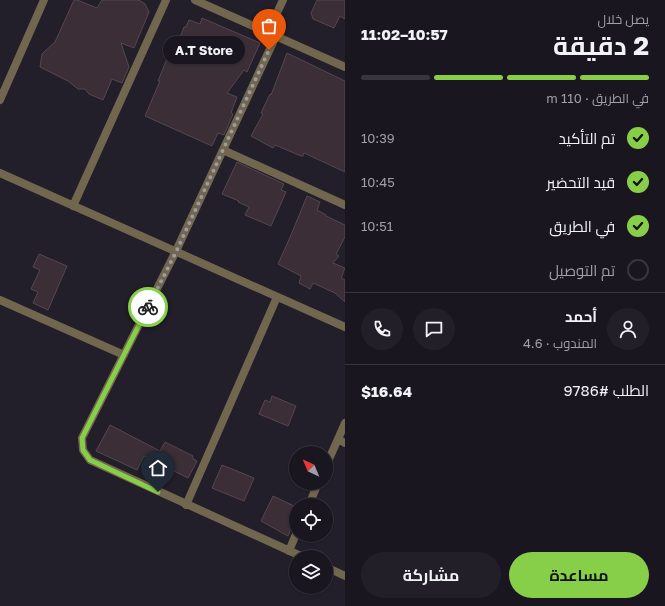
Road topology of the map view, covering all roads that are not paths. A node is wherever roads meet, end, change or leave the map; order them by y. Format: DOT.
graph roads {
  1 [pos="44,0"];
  2 [pos="166,0"];
  3 [pos="195,0"];
  4 [pos="283,0"];
  5 [pos="272,34"];
  6 [pos="345,67"];
  7 [pos="0,100"];
  8 [pos="223,150"];
  9 [pos="0,173"];
  10 [pos="345,205"];
  11 [pos="73,206"];
  12 [pos="176,252"];
  13 [pos="277,297"];
  14 [pos="0,300"];
  15 [pos="345,327"];
  16 [pos="124,355"];
  17 [pos="345,423"];
  18 [pos="341,441"];
  19 [pos="333,454"];
  20 [pos="186,505"];
  21 [pos="289,551"];
  22 [pos="333,570"];
  23 [pos="345,576"];
  1 -- 7 [label="street"];
  2 -- 11 [label="street"];
  3 -- 5 [label="street"];
  4 -- 5 [label="street"];
  5 -- 6 [label="street"];
  5 -- 8 [label="street"];
  8 -- 10 [label="street"];
  8 -- 12 [label="street"];
  9 -- 11 [label="street"];
  11 -- 12 [label="street"];
  12 -- 13 [label="street"];
  12 -- 16 [label="street"];
  13 -- 15 [label="street"];
  13 -- 20 [label="street"];
  14 -- 16 [label="street"];
  16 -- 20 [label="street"];
  17 -- 18 [label="street"];
  18 -- 19 [label="street"];
  20 -- 21 [label="street"];
  22 -- 23 [label="street"];
}
